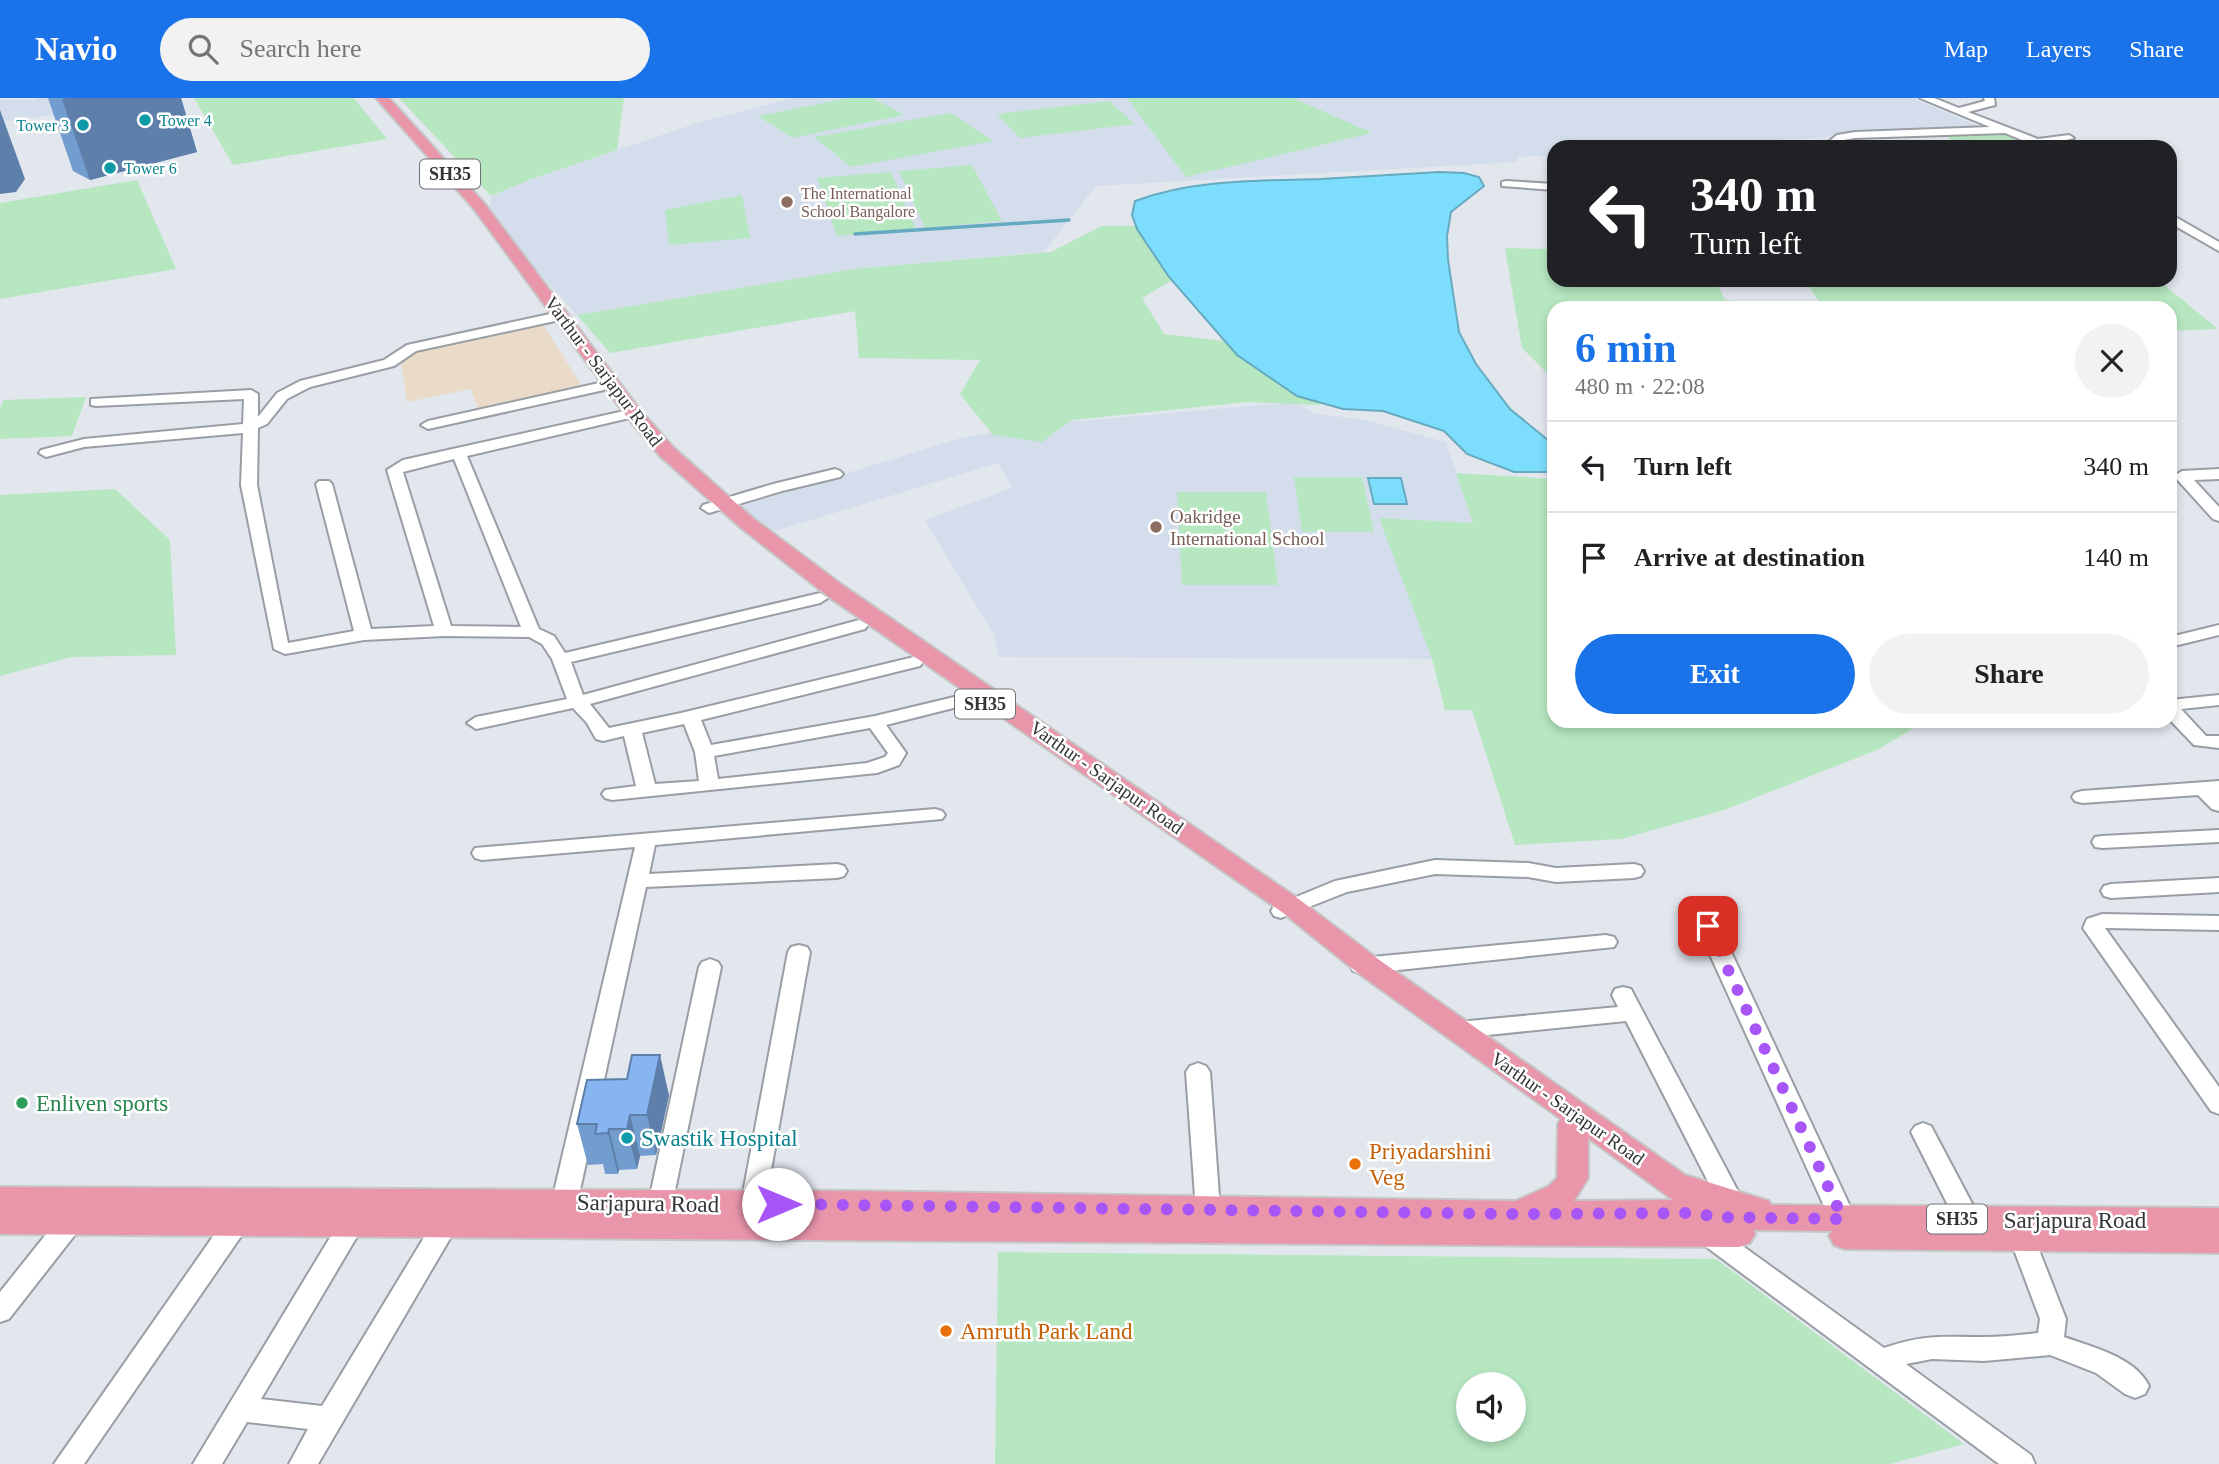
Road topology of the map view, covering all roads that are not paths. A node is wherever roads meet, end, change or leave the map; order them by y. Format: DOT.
graph roads {
  1 [pos="369,98"];
  2 [pos="382,98"];
  3 [pos="1925,98"];
  4 [pos="1989,98"];
  5 [pos="1955,111"];
  6 [pos="2007,130"];
  7 [pos="2069,138"];
  8 [pos="1833,140"];
  9 [pos="2032,140"];
  10 [pos="2062,140"];
  11 [pos="1506,184"];
  12 [pos="1547,187"];
  13 [pos="2177,222"];
  14 [pos="2194,232"];
  15 [pos="2177,233"];
  16 [pos="2219,247"];
  17 [pos="550,318"];
  18 [pos="599,387"];
  19 [pos="96,402"];
  20 [pos="627,414"];
  21 [pos="428,425"];
  22 [pos="250,427"];
  23 [pos="46,453"];
  24 [pos="459,453"];
  25 [pos="835,474"];
  26 [pos="2219,474"];
  27 [pos="324,484"];
  28 [pos="716,505"];
  29 [pos="2219,516"];
  30 [pos="820,598"];
  31 [pos="859,625"];
  32 [pos="2219,630"];
  33 [pos="444,631"];
  34 [pos="531,632"];
  35 [pos="364,635"];
  36 [pos="2177,640"];
  37 [pos="561,659"];
  38 [pos="914,662"];
  39 [pos="975,697"];
  40 [pos="2219,700"];
  41 [pos="577,702"];
  42 [pos="2177,706"];
  43 [pos="2177,715"];
  44 [pos="690,716"];
  45 [pos="875,722"];
  46 [pos="476,723"];
  47 [pos="632,729"];
  48 [pos="2219,741"];
  49 [pos="704,752"];
  50 [pos="710,786"];
  51 [pos="2211,788"];
  52 [pos="647,792"];
  53 [pos="612,794"];
  54 [pos="2082,797"];
  55 [pos="2219,805"];
  56 [pos="935,815"];
  57 [pos="2219,836"];
  58 [pos="647,838"];
  59 [pos="2102,842"];
  60 [pos="482,853"];
  61 [pos="836,871"];
  62 [pos="1634,871"];
  63 [pos="635,881"];
  64 [pos="2219,885"];
  65 [pos="2111,891"];
  66 [pos="1286,908"];
  67 [pos="2219,923"];
  68 [pos="1708,926"];
  69 [pos="1606,942"];
  70 [pos="799,951"];
  71 [pos="1362,966"];
  72 [pos="709,967"];
  73 [pos="1458,1030"];
  74 [pos="1198,1072"];
  75 [pos="2219,1105"];
  76 [pos="1573,1124"];
  77 [pos="1923,1132"];
  78 [pos="0,1200"];
  79 [pos="753,1204"];
  80 [pos="660,1205"];
  81 [pos="1208,1210"];
  82 [pos="562,1213"];
  83 [pos="1515,1214"];
  84 [pos="1843,1219"];
  85 [pos="72,1220"];
  86 [pos="1716,1220"];
  87 [pos="1968,1220"];
  88 [pos="0,1221"];
  89 [pos="2219,1221"];
  90 [pos="237,1222"];
  91 [pos="352,1223"];
  92 [pos="446,1223"];
  93 [pos="2023,1239"];
  94 [pos="2219,1240"];
  95 [pos="0,1311"];
  96 [pos="2050,1344"];
  97 [pos="1881,1362"];
  98 [pos="2135,1386"];
  99 [pos="240,1409"];
  100 [pos="327,1419"];
  101 [pos="68,1464"];
  102 [pos="207,1464"];
  103 [pos="303,1464"];
  104 [pos="2021,1464"];
  1 -- 17 [label="main road, Varthur - Sarjapur Road / SH35"];
  2 -- 20 [label="main road, Varthur - Sarjapur Road / SH35"];
  3 -- 5 [label="street"];
  4 -- 5 [label="street"];
  5 -- 6 [label="street"];
  6 -- 8 [label="street"];
  6 -- 9 [label="street"];
  7 -- 10 [label="street"];
  11 -- 12 [label="street"];
  13 -- 14 [label="street"];
  14 -- 15 [label="street"];
  14 -- 16 [label="street"];
  17 -- 18 [label="main road, Varthur - Sarjapur Road / SH35"];
  17 -- 22 [label="street"];
  18 -- 20 [label="main road, Varthur - Sarjapur Road / SH35"];
  18 -- 21 [label="street"];
  19 -- 22 [label="street"];
  20 -- 24 [label="street"];
  20 -- 28 [label="main road, Varthur - Sarjapur Road / SH35"];
  22 -- 23 [label="street"];
  22 -- 35 [label="street"];
  24 -- 33 [label="street"];
  24 -- 34 [label="street"];
  25 -- 28 [label="street"];
  26 -- 29 [label="street"];
  27 -- 35 [label="street"];
  28 -- 30 [label="main road, Varthur - Sarjapur Road / SH35"];
  28 -- 66 [label="main road, Varthur - Sarjapur Road / SH35"];
  30 -- 31 [label="main road, Varthur - Sarjapur Road / SH35"];
  30 -- 37 [label="street"];
  31 -- 38 [label="main road, Varthur - Sarjapur Road / SH35"];
  31 -- 41 [label="street"];
  32 -- 36 [label="street"];
  33 -- 34 [label="street"];
  33 -- 35 [label="street"];
  34 -- 37 [label="street"];
  37 -- 41 [label="street"];
  38 -- 39 [label="main road, Varthur - Sarjapur Road / SH35"];
  38 -- 44 [label="street"];
  39 -- 45 [label="street"];
  39 -- 66 [label="main road, Varthur - Sarjapur Road / SH35"];
  40 -- 42 [label="street"];
  41 -- 46 [label="street"];
  41 -- 47 [label="street"];
  43 -- 48 [label="street"];
  44 -- 47 [label="street"];
  44 -- 49 [label="street"];
  45 -- 49 [label="street"];
  45 -- 50 [label="street"];
  47 -- 52 [label="street"];
  49 -- 50 [label="street"];
  50 -- 52 [label="street"];
  51 -- 54 [label="street"];
  51 -- 55 [label="street"];
  52 -- 53 [label="street"];
  56 -- 58 [label="street"];
  57 -- 59 [label="street"];
  58 -- 60 [label="street"];
  58 -- 63 [label="street"];
  61 -- 63 [label="street"];
  62 -- 66 [label="street"];
  63 -- 82 [label="street"];
  64 -- 65 [label="street"];
  66 -- 71 [label="main road, Varthur - Sarjapur Road / SH35"];
  67 -- 75 [label="street"];
  68 -- 84 [label="street"];
  69 -- 71 [label="street"];
  70 -- 79 [label="street"];
  71 -- 73 [label="main road, Varthur - Sarjapur Road / SH35"];
  71 -- 76 [label="main road, Varthur - Sarjapur Road / SH35"];
  72 -- 80 [label="street"];
  73 -- 86 [label="main road, Varthur - Sarjapur Road / SH35"];
  73 -- 86 [label="street"];
  74 -- 81 [label="street"];
  76 -- 83 [label="main road"];
  76 -- 86 [label="main road, Varthur - Sarjapur Road / SH35"];
  77 -- 87 [label="street"];
  78 -- 82 [label="main road, Sarjapura Road"];
  79 -- 80 [label="main road, Sarjapura Road"];
  79 -- 81 [label="main road, Sarjapura Road"];
  80 -- 82 [label="main road, Sarjapura Road"];
  81 -- 83 [label="main road, Sarjapura Road"];
  82 -- 86 [label="main road, Sarjapura Road"];
  82 -- 92 [label="main road, Sarjapura Road"];
  83 -- 86 [label="main road, Sarjapura Road"];
  84 -- 86 [label="main road, Sarjapura Road / SH35"];
  84 -- 87 [label="main road, Sarjapura Road / SH35"];
  85 -- 88 [label="main road, Sarjapura Road"];
  85 -- 90 [label="main road, Sarjapura Road"];
  85 -- 95 [label="street"];
  86 -- 93 [label="main road, Sarjapura Road"];
  86 -- 97 [label="street"];
  87 -- 89 [label="main road, Sarjapura Road / SH35"];
  90 -- 91 [label="main road, Sarjapura Road"];
  90 -- 101 [label="street"];
  91 -- 92 [label="main road, Sarjapura Road"];
  91 -- 99 [label="street"];
  92 -- 100 [label="street"];
  93 -- 94 [label="main road, Sarjapura Road"];
  93 -- 96 [label="street"];
  96 -- 97 [label="street"];
  96 -- 98 [label="street"];
  97 -- 104 [label="street"];
  99 -- 100 [label="street"];
  99 -- 102 [label="street"];
  100 -- 103 [label="street"];
}
